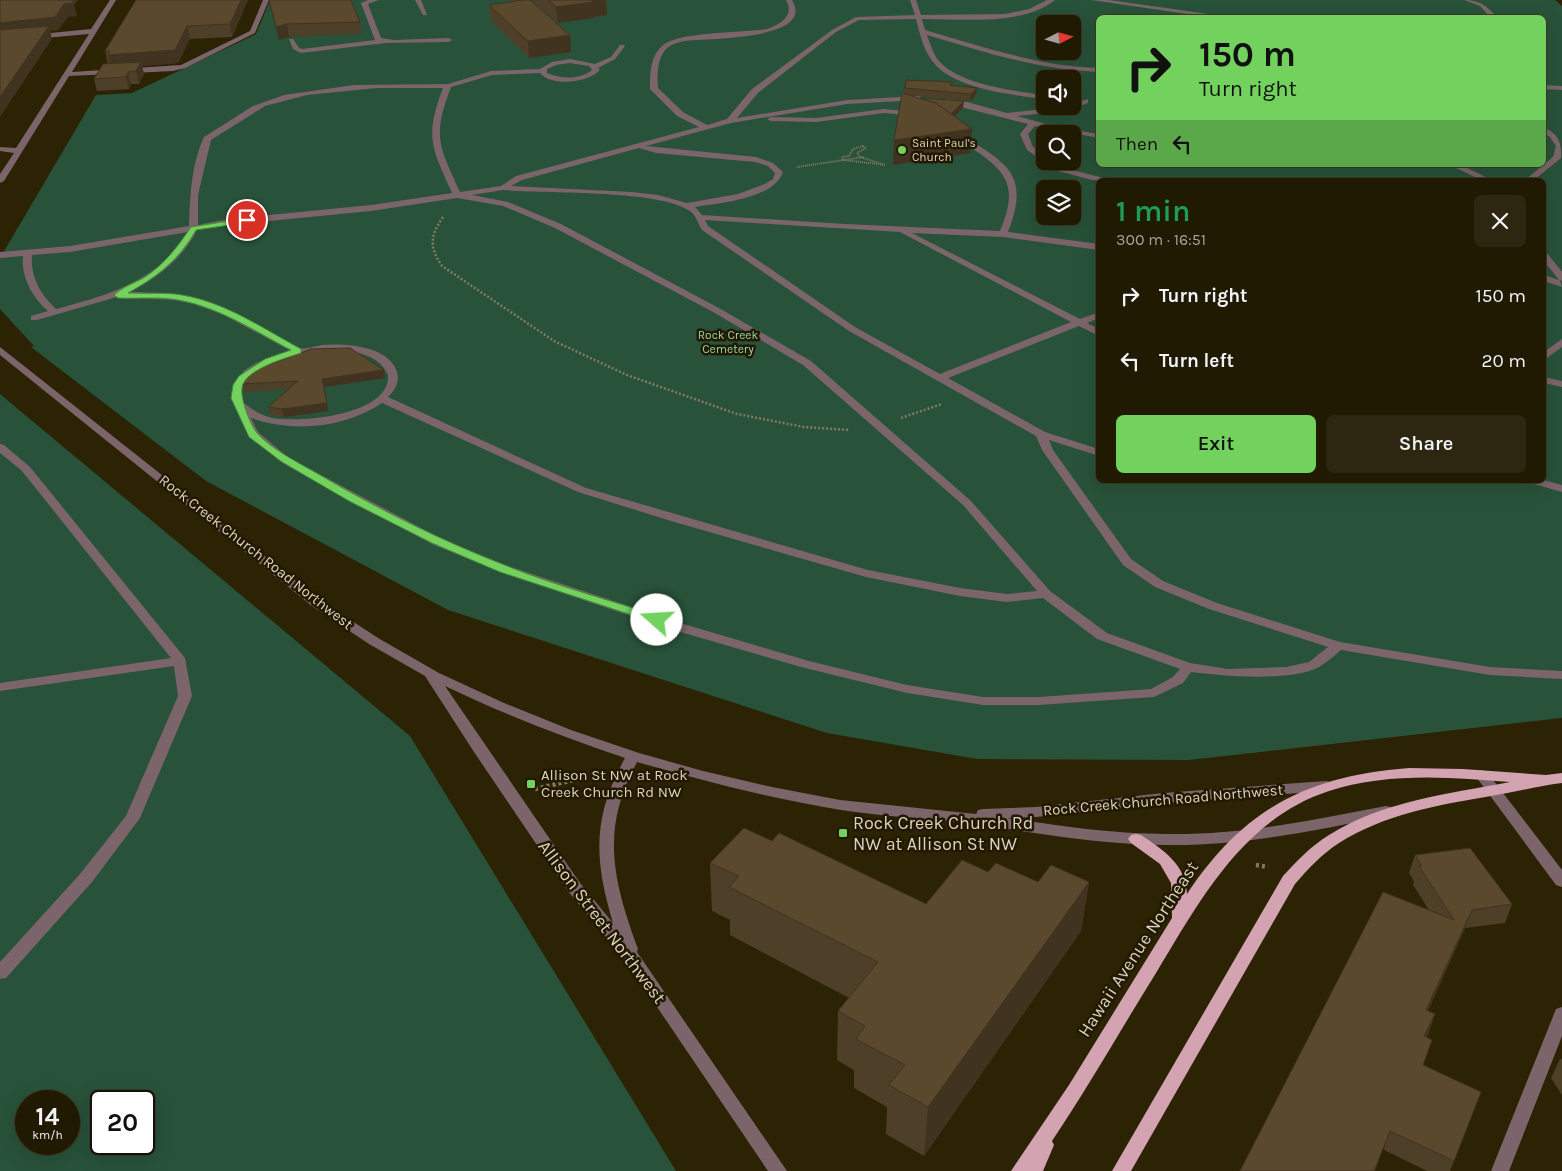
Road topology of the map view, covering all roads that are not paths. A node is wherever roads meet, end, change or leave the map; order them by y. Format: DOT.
graph roads {
  1 [pos="113,0"];
  2 [pos="266,0"];
  3 [pos="376,0"];
  4 [pos="418,0"];
  5 [pos="789,0"];
  6 [pos="913,0"];
  7 [pos="1052,0"];
  8 [pos="1094,0"];
  9 [pos="1467,0"];
  10 [pos="425,14"];
  11 [pos="1211,15"];
  12 [pos="1492,15"];
  13 [pos="919,18"];
  14 [pos="94,31"];
  15 [pos="924,32"];
  16 [pos="0,40"];
  17 [pos="291,40"];
  18 [pos="449,40"];
  19 [pos="389,41"];
  20 [pos="622,46"];
  21 [pos="472,67"];
  22 [pos="595,67"];
  23 [pos="1096,70"];
  24 [pos="542,71"];
  25 [pos="491,73"];
  26 [pos="67,74"];
  27 [pos="448,86"];
  28 [pos="1546,87"];
  29 [pos="1562,88"];
  30 [pos="1036,95"];
  31 [pos="923,99"];
  32 [pos="942,101"];
  33 [pos="1081,101"];
  34 [pos="1081,104"];
  35 [pos="1036,111"];
  36 [pos="1005,114"];
  37 [pos="758,116"];
  38 [pos="924,117"];
  39 [pos="730,121"];
  40 [pos="1032,124"];
  41 [pos="707,128"];
  42 [pos="949,131"];
  43 [pos="1546,131"];
  44 [pos="1096,135"];
  45 [pos="1558,135"];
  46 [pos="640,147"];
  47 [pos="0,149"];
  48 [pos="19,151"];
  49 [pos="1036,152"];
  50 [pos="1560,158"];
  51 [pos="1459,167"];
  52 [pos="1066,170"];
  53 [pos="1483,178"];
  54 [pos="1532,178"];
  55 [pos="1096,179"];
  56 [pos="0,181"];
  57 [pos="503,188"];
  58 [pos="457,195"];
  59 [pos="688,205"];
  60 [pos="699,217"];
  61 [pos="193,228"];
  62 [pos="899,229"];
  63 [pos="1004,234"];
  64 [pos="1096,247"];
  65 [pos="28,254"];
  66 [pos="0,255"];
  67 [pos="1546,258"];
  68 [pos="1562,278"];
  69 [pos="1546,279"];
  70 [pos="1562,284"];
  71 [pos="118,295"];
  72 [pos="54,312"];
  73 [pos="1096,316"];
  74 [pos="34,318"];
  75 [pos="1079,323"];
  76 [pos="1096,332"];
  77 [pos="1562,342"];
  78 [pos="0,350"];
  79 [pos="298,351"];
  80 [pos="1546,355"];
  81 [pos="938,378"];
  82 [pos="1546,380"];
  83 [pos="1562,384"];
  84 [pos="381,398"];
  85 [pos="240,405"];
  86 [pos="1042,434"];
  87 [pos="0,447"];
  88 [pos="1096,452"];
  89 [pos="1541,483"];
  90 [pos="1562,489"];
  91 [pos="1046,594"];
  92 [pos="1338,646"];
  93 [pos="180,661"];
  94 [pos="1188,666"];
  95 [pos="429,672"];
  96 [pos="1562,676"];
  97 [pos="0,686"];
  98 [pos="633,756"];
  99 [pos="1482,775"];
  100 [pos="1562,778"];
  101 [pos="1545,780"];
  102 [pos="1326,786"];
  103 [pos="1494,790"];
  104 [pos="1394,810"];
  105 [pos="940,815"];
  106 [pos="1246,836"];
  107 [pos="1136,839"];
  108 [pos="1562,881"];
  109 [pos="1180,918"];
  110 [pos="634,960"];
  111 [pos="0,973"];
  112 [pos="1562,1014"];
  113 [pos="1055,1120"];
  114 [pos="778,1171"];
  115 [pos="1020,1171"];
  116 [pos="1034,1171"];
  117 [pos="1121,1171"];
  118 [pos="1500,1171"];
  1 -- 14 [label="street"];
  2 -- 26 [label="street"];
  3 -- 19 [label="street"];
  4 -- 10 [label="street"];
  5 -- 41 [label="street"];
  6 -- 13 [label="street"];
  7 -- 13 [label="street"];
  8 -- 11 [label="street"];
  9 -- 12 [label="street"];
  13 -- 15 [label="street"];
  13 -- 39 [label="street"];
  14 -- 16 [label="street"];
  14 -- 26 [label="street"];
  15 -- 23 [label="street"];
  15 -- 30 [label="street"];
  17 -- 19 [label="street"];
  18 -- 19 [label="street"];
  20 -- 22 [label="street"];
  21 -- 25 [label="street"];
  22 -- 24 [label="street"];
  22 -- 24 [label="street"];
  24 -- 25 [label="street"];
  25 -- 27 [label="street"];
  26 -- 48 [label="street"];
  27 -- 58 [label="street"];
  27 -- 61 [label="street"];
  28 -- 29 [label="street"];
  31 -- 37 [label="street"];
  32 -- 36 [label="street"];
  33 -- 34 [label="street"];
  35 -- 36 [label="street"];
  36 -- 40 [label="street"];
  37 -- 38 [label="street"];
  37 -- 39 [label="street"];
  39 -- 41 [label="street"];
  40 -- 44 [label="street"];
  40 -- 49 [label="street"];
  41 -- 46 [label="street"];
  42 -- 63 [label="street"];
  43 -- 45 [label="street"];
  45 -- 50 [label="street"];
  46 -- 57 [label="street"];
  46 -- 59 [label="street"];
  47 -- 48 [label="street"];
  48 -- 56 [label="street"];
  50 -- 54 [label="street"];
  51 -- 53 [label="street"];
  52 -- 55 [label="street"];
  57 -- 58 [label="street"];
  57 -- 59 [label="street"];
  58 -- 61 [label="street"];
  58 -- 91 [label="street"];
  59 -- 60 [label="street"];
  60 -- 62 [label="street"];
  60 -- 81 [label="street"];
  61 -- 65 [label="street"];
  61 -- 71 [label="street"];
  62 -- 63 [label="street"];
  62 -- 75 [label="street"];
  63 -- 64 [label="street"];
  65 -- 66 [label="street"];
  65 -- 72 [label="street"];
  67 -- 68 [label="street"];
  69 -- 70 [label="street"];
  71 -- 72 [label="street"];
  71 -- 79 [label="street"];
  72 -- 74 [label="street"];
  73 -- 75 [label="street"];
  75 -- 76 [label="street"];
  75 -- 81 [label="street"];
  77 -- 80 [label="street"];
  78 -- 95 [label="street, Rock Creek Church Road Northwest"];
  79 -- 84 [label="street"];
  79 -- 85 [label="street"];
  81 -- 86 [label="street"];
  82 -- 83 [label="street"];
  84 -- 85 [label="street"];
  84 -- 91 [label="street"];
  85 -- 94 [label="street"];
  86 -- 88 [label="street"];
  86 -- 92 [label="street"];
  87 -- 93 [label="street"];
  89 -- 90 [label="street"];
  91 -- 94 [label="street"];
  92 -- 94 [label="street"];
  92 -- 96 [label="street"];
  93 -- 97 [label="street"];
  93 -- 111 [label="street"];
  95 -- 98 [label="street, Rock Creek Church Road Northwest"];
  95 -- 110 [label="street, Allison Street Northwest"];
  98 -- 105 [label="street, Rock Creek Church Road Northwest"];
  98 -- 110 [label="street"];
  99 -- 101 [label="main road, Hawaii Avenue Northeast"];
  99 -- 102 [label="main road, Hawaii Avenue Northeast"];
  99 -- 103 [label="street"];
  100 -- 101 [label="main road"];
  101 -- 103 [label="main road"];
  102 -- 105 [label="street, Rock Creek Church Road Northwest"];
  102 -- 106 [label="main road, Hawaii Avenue Northeast"];
  103 -- 104 [label="main road"];
  103 -- 108 [label="street"];
  104 -- 106 [label="street, Rock Creek Church Road Northwest"];
  104 -- 117 [label="main road"];
  105 -- 107 [label="street, Rock Creek Church Road Northwest"];
  106 -- 107 [label="street, Rock Creek Church Road Northwest"];
  106 -- 109 [label="main road, Hawaii Avenue Northeast"];
  107 -- 109 [label="main road"];
  109 -- 113 [label="main road, Hawaii Avenue Northeast"];
  110 -- 114 [label="street, Allison Street Northwest"];
  112 -- 118 [label="street"];
  113 -- 115 [label="main road, Hawaii Avenue Northeast"];
  113 -- 116 [label="main road"];
}
